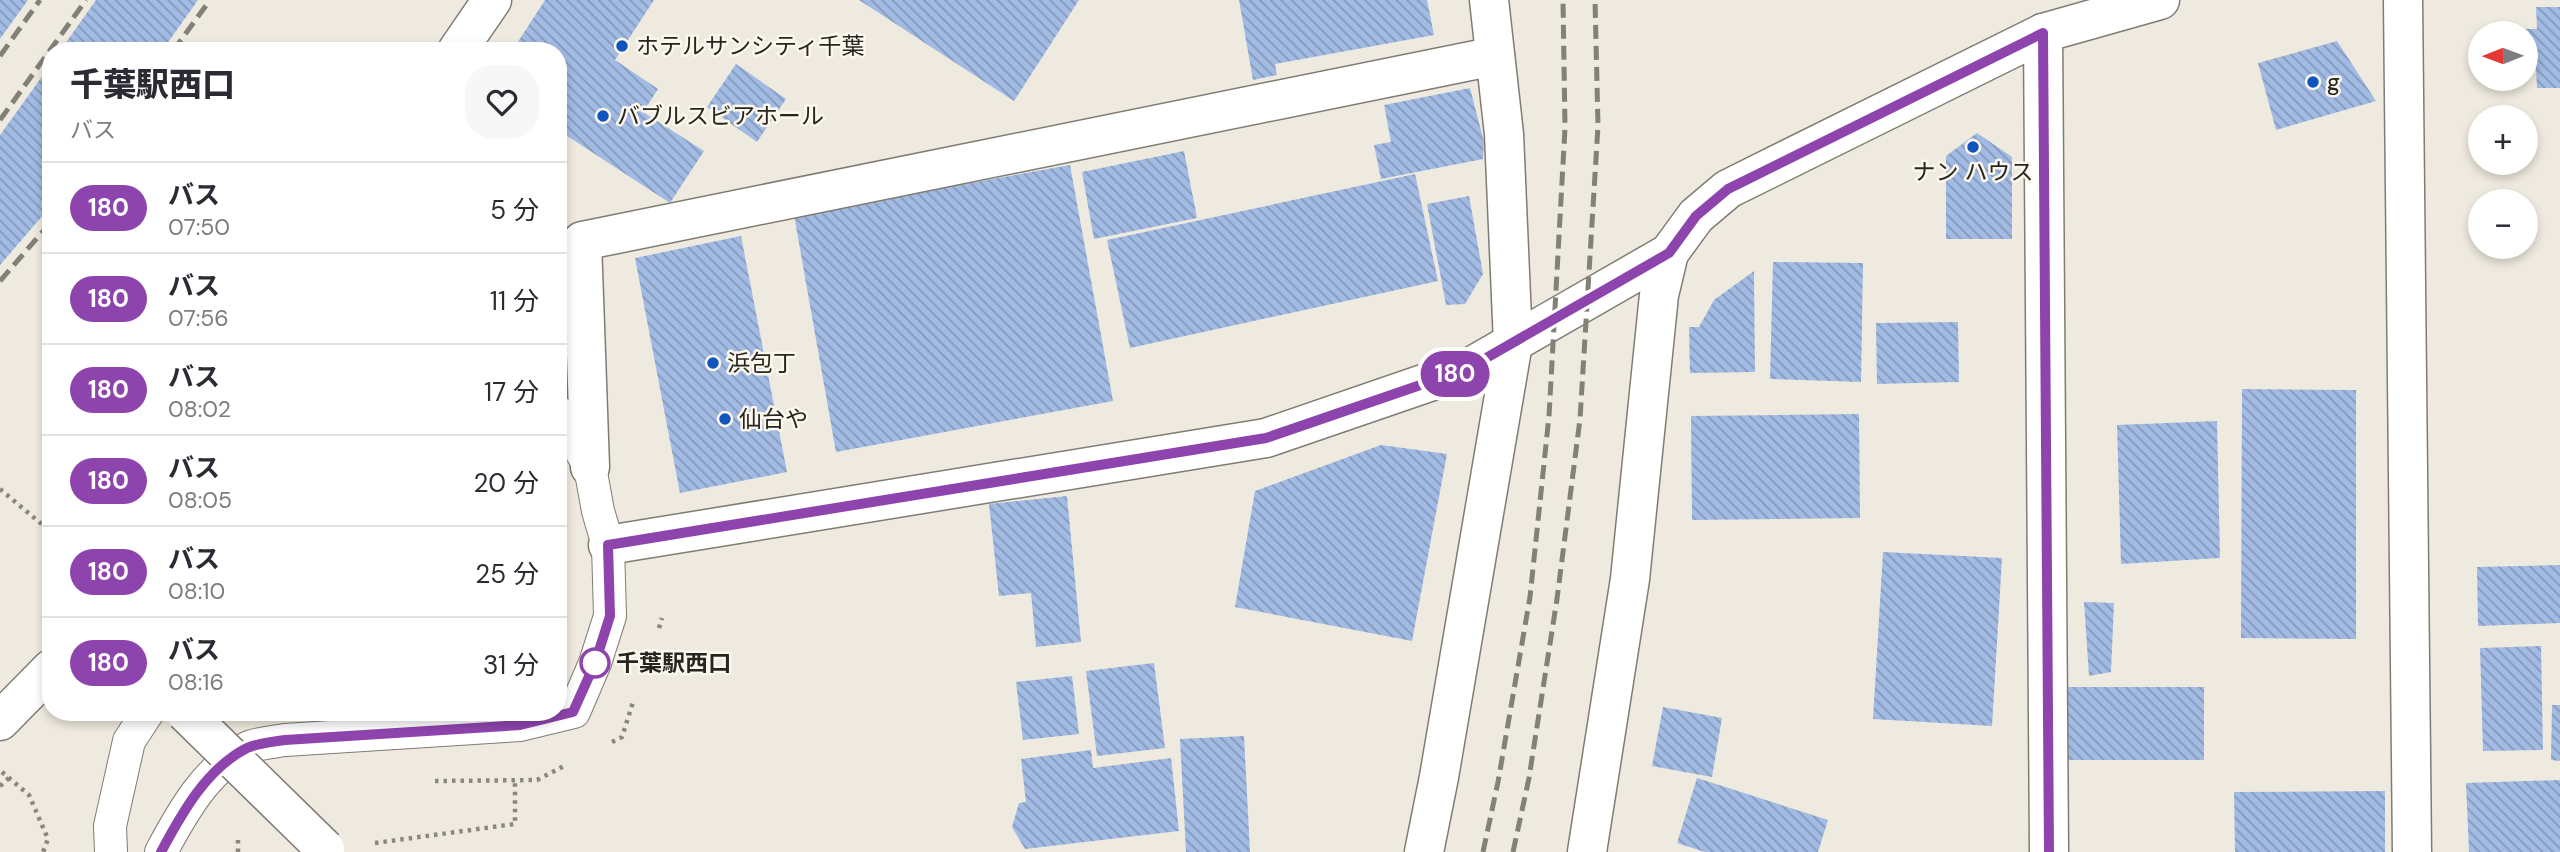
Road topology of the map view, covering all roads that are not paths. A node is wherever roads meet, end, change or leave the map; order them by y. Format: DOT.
graph roads {
  1 [pos="492,0"];
  2 [pos="1489,0"];
  3 [pos="2160,0"];
  4 [pos="2403,0"];
  5 [pos="2043,33"];
  6 [pos="463,42"];
  7 [pos="1495,57"];
  8 [pos="1669,253"];
  9 [pos="1513,343"];
  10 [pos="567,427"];
  11 [pos="590,467"];
  12 [pos="608,545"];
  13 [pos="42,679"];
  14 [pos="567,713"];
  15 [pos="0,721"];
  16 [pos="142,721"];
  17 [pos="194,721"];
  18 [pos="536,721"];
  19 [pos="325,849"];
  20 [pos="111,852"];
  21 [pos="161,852"];
  22 [pos="1424,852"];
  23 [pos="1587,852"];
  24 [pos="2049,852"];
  25 [pos="2412,852"];
  1 -- 6 [label="street"];
  2 -- 7 [label="street"];
  3 -- 5 [label="street"];
  4 -- 25 [label="street"];
  5 -- 8 [label="street"];
  5 -- 24 [label="street"];
  7 -- 9 [label="street"];
  7 -- 11 [label="street"];
  8 -- 9 [label="street"];
  8 -- 23 [label="street"];
  9 -- 12 [label="street"];
  9 -- 22 [label="street"];
  10 -- 11 [label="lane"];
  11 -- 12 [label="lane"];
  12 -- 14 [label="lane"];
  13 -- 15 [label="street"];
  16 -- 20 [label="lane"];
  17 -- 19 [label="street, bridge"];
  18 -- 21 [label="lane"];
}
